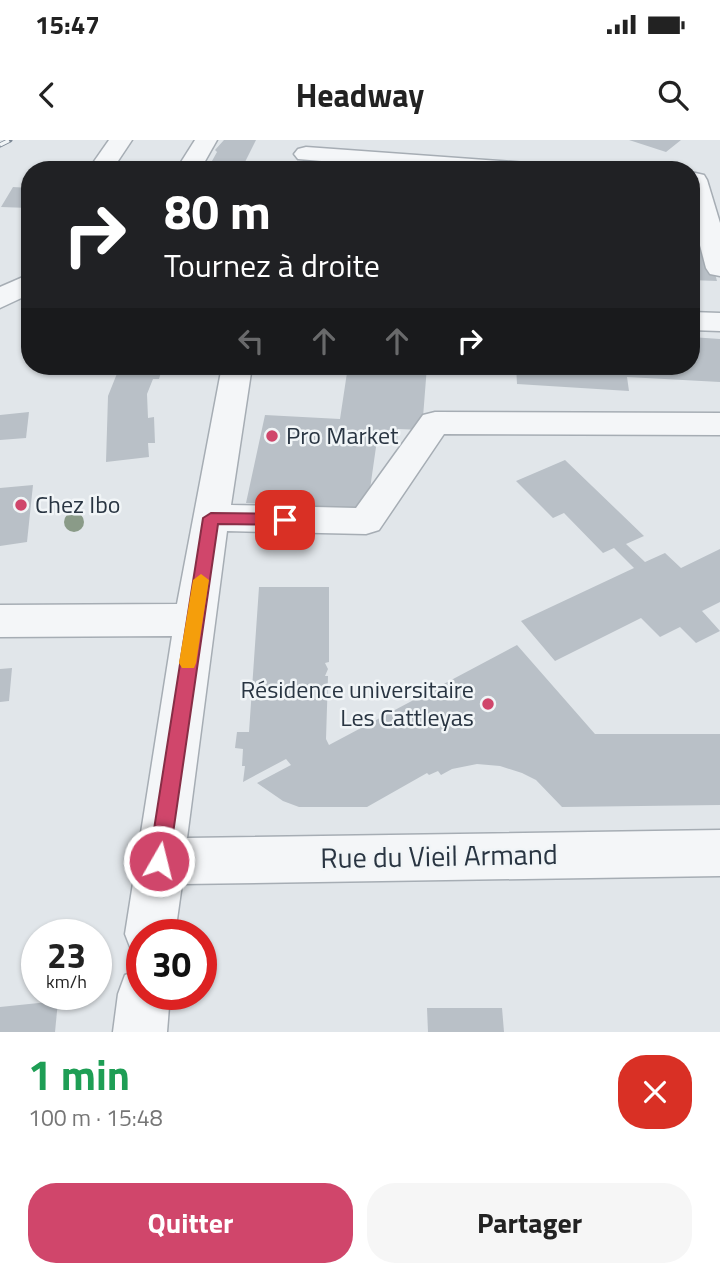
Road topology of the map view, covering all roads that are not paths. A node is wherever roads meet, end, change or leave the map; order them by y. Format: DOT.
graph roads {
  1 [pos="121,140"];
  2 [pos="206,140"];
  3 [pos="306,155"];
  4 [pos="106,161"];
  5 [pos="193,161"];
  6 [pos="394,161"];
  7 [pos="700,198"];
  8 [pos="720,268"];
  9 [pos="21,287"];
  10 [pos="0,299"];
  11 [pos="700,321"];
  12 [pos="720,322"];
  13 [pos="235,375"];
  14 [pos="720,424"];
  15 [pos="211,518"];
  16 [pos="194,620"];
  17 [pos="0,621"];
  18 [pos="720,853"];
  19 [pos="159,861"];
  20 [pos="152,919"];
  21 [pos="142,1010"];
  22 [pos="140,1032"];
  1 -- 4 [label="street"];
  2 -- 5 [label="street"];
  3 -- 6 [label="street"];
  7 -- 8 [label="street"];
  9 -- 10 [label="street"];
  11 -- 12 [label="street"];
  13 -- 15 [label="street"];
  14 -- 15 [label="street"];
  15 -- 16 [label="street"];
  16 -- 17 [label="street"];
  16 -- 19 [label="street"];
  18 -- 19 [label="street, Rue du Vieil Armand"];
  19 -- 20 [label="street"];
  21 -- 22 [label="street"];
}
